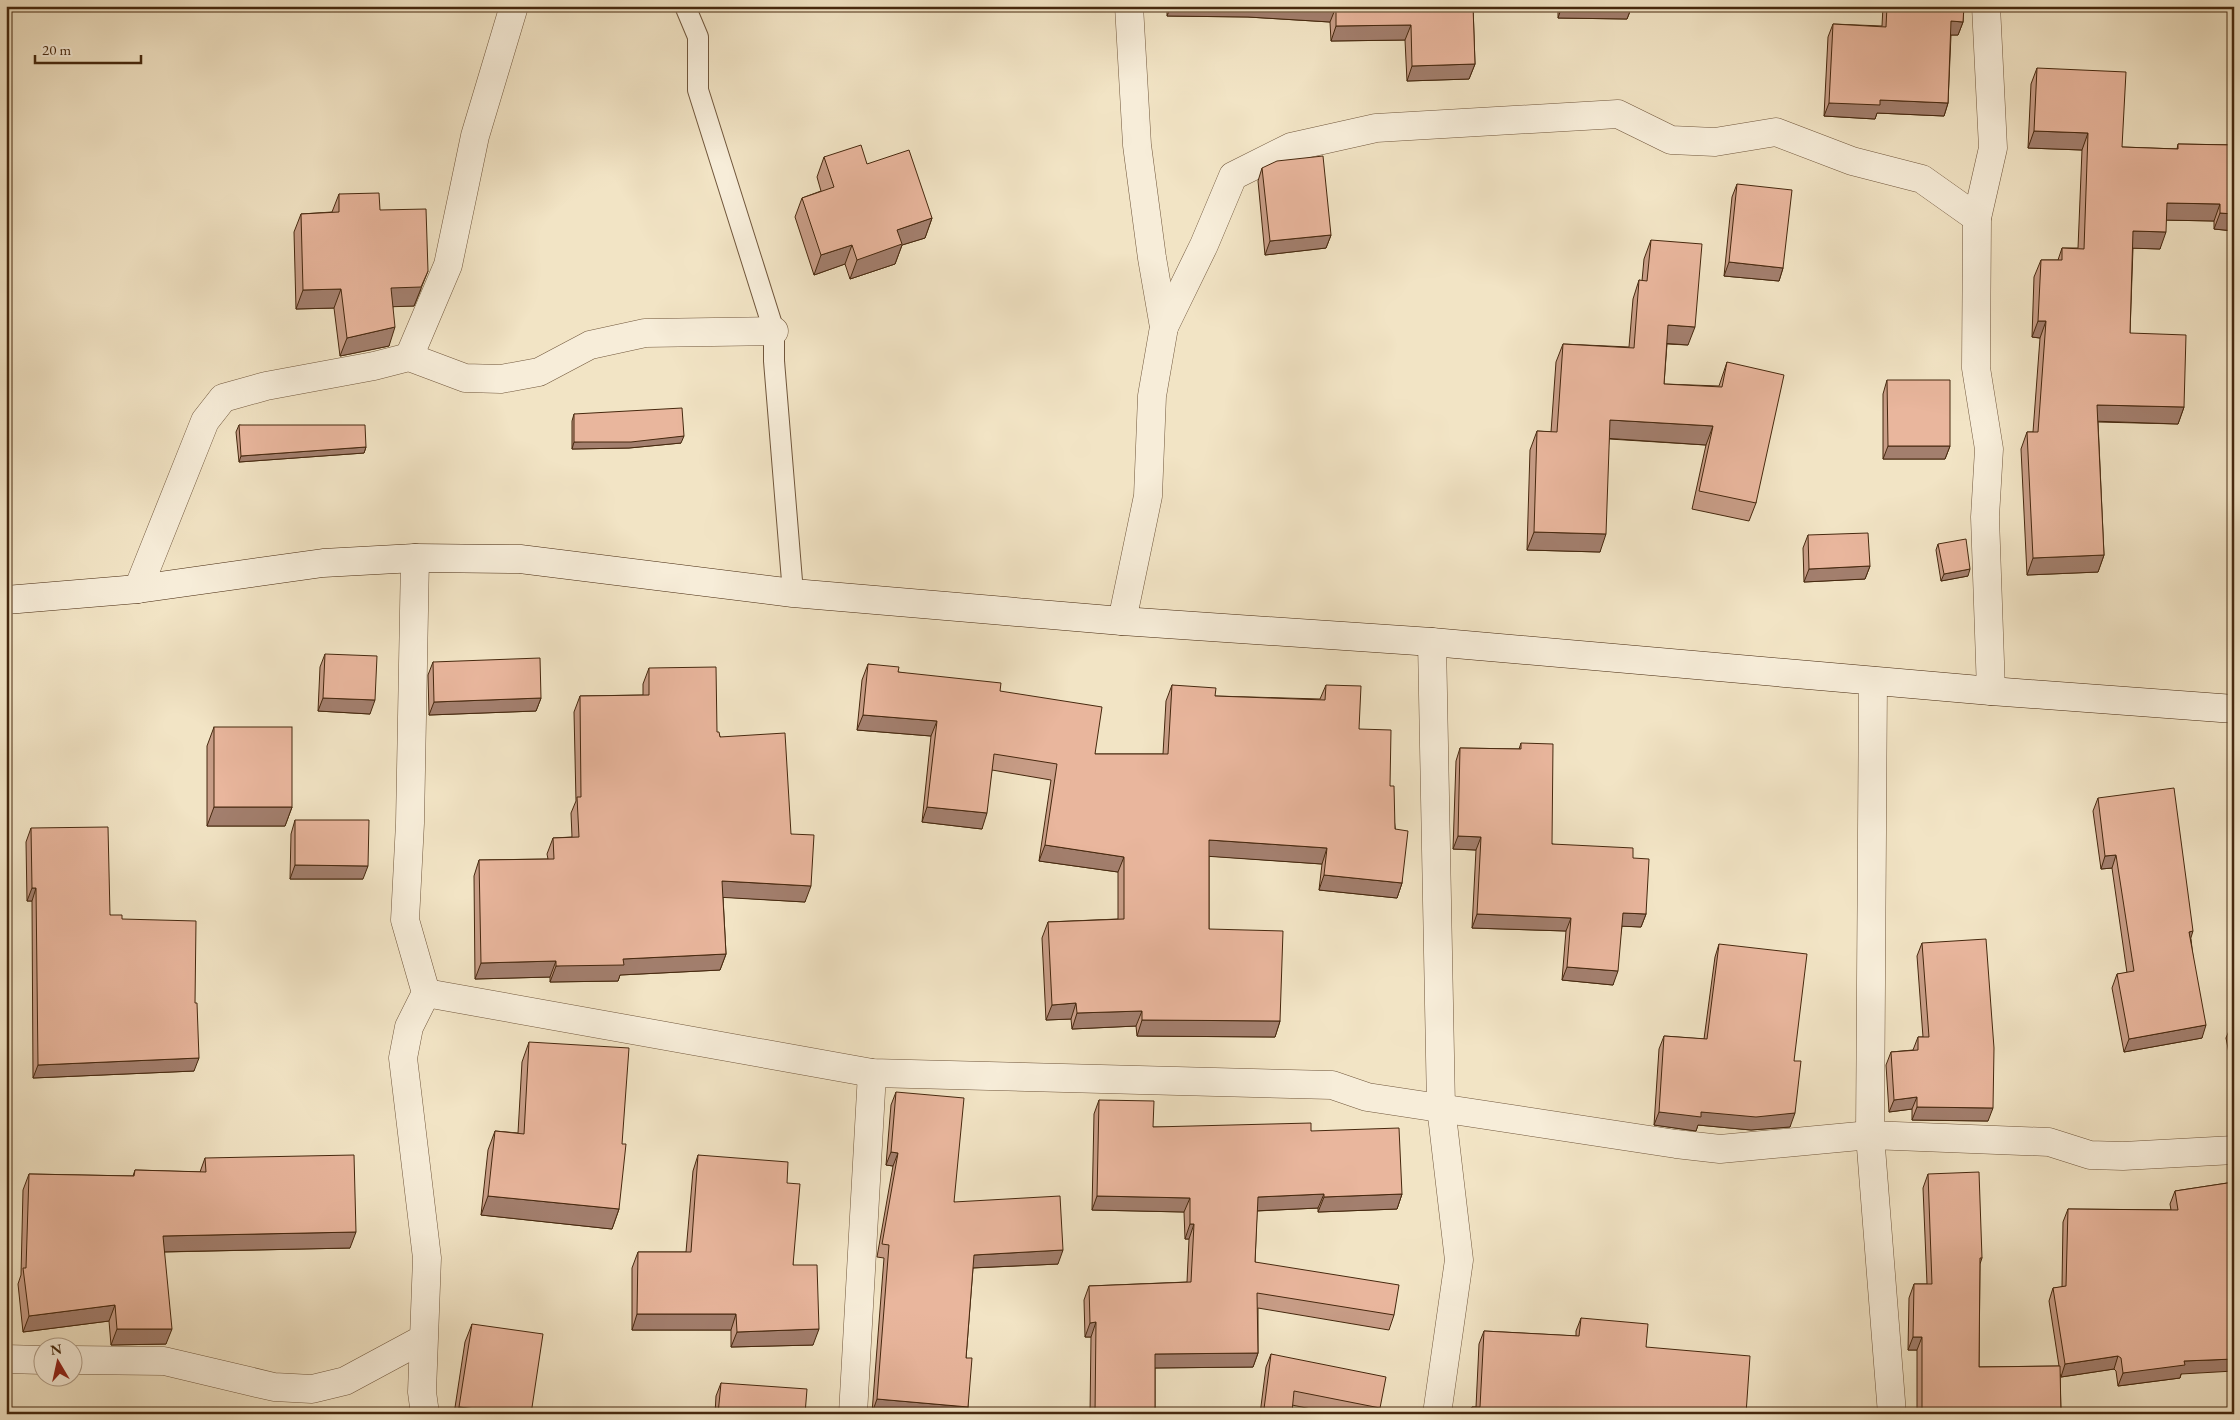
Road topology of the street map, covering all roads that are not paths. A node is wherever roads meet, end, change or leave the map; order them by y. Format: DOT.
graph roads {
  1 [pos="514,6"];
  2 [pos="685,6"];
  3 [pos="1129,6"];
  4 [pos="1986,6"];
  5 [pos="1977,218"];
  6 [pos="1164,327"];
  7 [pos="774,331"];
  8 [pos="409,357"];
  9 [pos="415,558"];
  10 [pos="138,589"];
  11 [pos="793,593"];
  12 [pos="6,600"];
  13 [pos="1122,621"];
  14 [pos="1432,642"];
  15 [pos="1873,680"];
  16 [pos="1991,691"];
  17 [pos="2234,709"];
  18 [pos="426,993"];
  19 [pos="872,1074"];
  20 [pos="1441,1107"];
  21 [pos="1870,1135"];
  22 [pos="2234,1150"];
  23 [pos="423,1339"];
  24 [pos="6,1359"];
  25 [pos="32,1360"];
  26 [pos="82,1360"];
  27 [pos="425,1414"];
  28 [pos="853,1414"];
  29 [pos="1437,1414"];
  30 [pos="1892,1414"];
  1 -- 8 [label="street"];
  2 -- 7 [label="lane"];
  3 -- 6 [label="street"];
  4 -- 5 [label="street"];
  5 -- 6 [label="street"];
  5 -- 16 [label="street"];
  6 -- 13 [label="street"];
  7 -- 8 [label="street"];
  7 -- 11 [label="lane"];
  8 -- 10 [label="street"];
  9 -- 10 [label="street"];
  9 -- 11 [label="street"];
  9 -- 18 [label="street"];
  10 -- 12 [label="street"];
  11 -- 13 [label="street"];
  13 -- 14 [label="street"];
  14 -- 15 [label="street"];
  14 -- 20 [label="street"];
  15 -- 16 [label="street"];
  15 -- 21 [label="street"];
  16 -- 17 [label="street"];
  18 -- 19 [label="street"];
  18 -- 23 [label="street"];
  19 -- 20 [label="street"];
  19 -- 28 [label="street"];
  20 -- 21 [label="street"];
  20 -- 29 [label="street"];
  21 -- 22 [label="street"];
  21 -- 30 [label="street"];
  23 -- 26 [label="street"];
  23 -- 27 [label="street"];
  24 -- 25 [label="street"];
}
